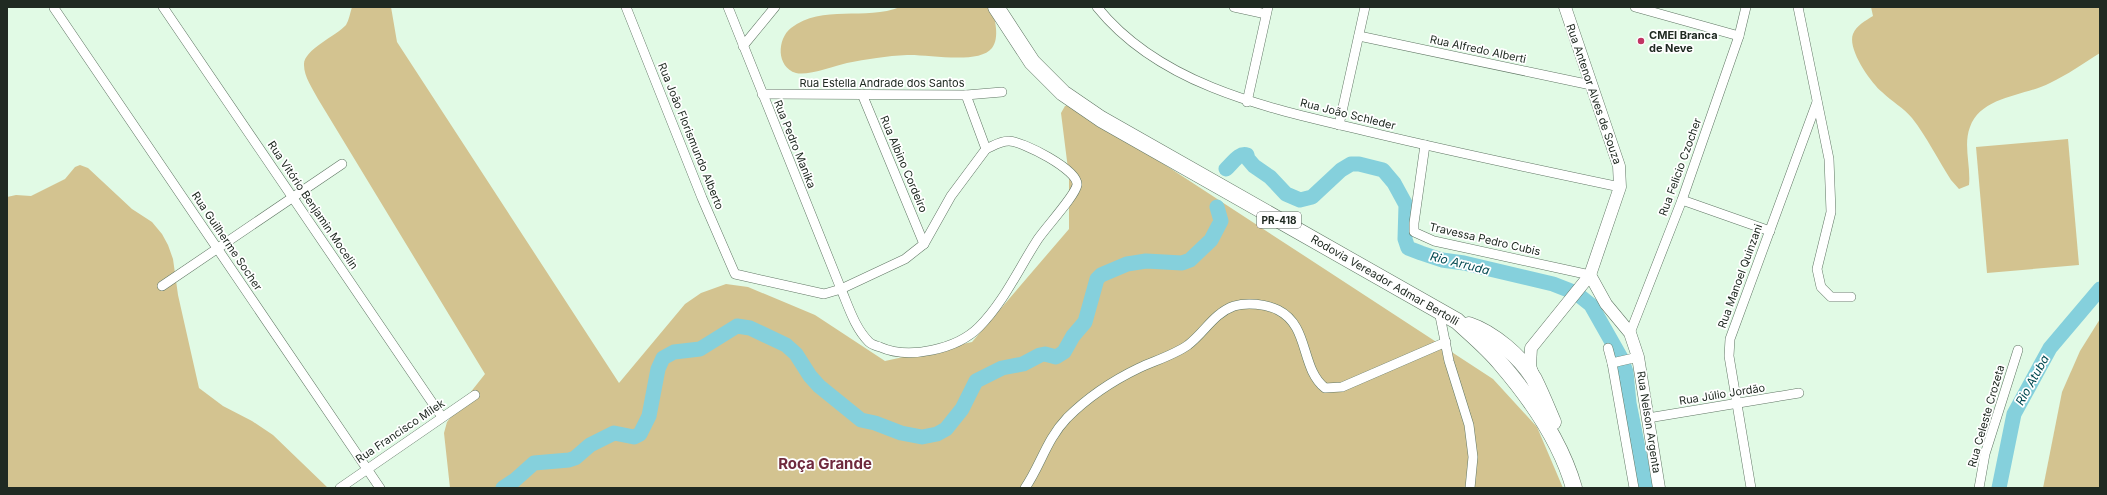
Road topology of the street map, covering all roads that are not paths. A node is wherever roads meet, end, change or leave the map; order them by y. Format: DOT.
graph roads {
  1 [pos="163,7"];
  2 [pos="626,7"];
  3 [pos="728,7"];
  4 [pos="775,7"];
  5 [pos="996,7"];
  6 [pos="1096,7"];
  7 [pos="1234,7"];
  8 [pos="1365,7"];
  9 [pos="1565,7"];
  10 [pos="1635,7"];
  11 [pos="1746,7"];
  12 [pos="1798,7"];
  13 [pos="54,8"];
  14 [pos="1267,11"];
  15 [pos="1359,36"];
  16 [pos="1740,36"];
  17 [pos="743,46"];
  18 [pos="1591,85"];
  19 [pos="1002,92"];
  20 [pos="762,94"];
  21 [pos="862,94"];
  22 [pos="966,95"];
  23 [pos="1247,102"];
  24 [pos="1817,102"];
  25 [pos="1339,125"];
  26 [pos="1425,145"];
  27 [pos="986,149"];
  28 [pos="342,164"];
  29 [pos="1620,187"];
  30 [pos="293,198"];
  31 [pos="1682,200"];
  32 [pos="1770,231"];
  33 [pos="924,244"];
  34 [pos="218,249"];
  35 [pos="1590,275"];
  36 [pos="162,286"];
  37 [pos="841,289"];
  38 [pos="1851,297"];
  39 [pos="1440,311"];
  40 [pos="1457,321"];
  41 [pos="1630,333"];
  42 [pos="1446,342"];
  43 [pos="1531,348"];
  44 [pos="1608,348"];
  45 [pos="2018,350"];
  46 [pos="1511,353"];
  47 [pos="1638,357"];
  48 [pos="1612,363"];
  49 [pos="1534,379"];
  50 [pos="1799,393"];
  51 [pos="475,395"];
  52 [pos="1738,403"];
  53 [pos="442,417"];
  54 [pos="1648,418"];
  55 [pos="1568,467"];
  56 [pos="366,468"];
  57 [pos="340,488"];
  58 [pos="380,488"];
  59 [pos="1025,488"];
  60 [pos="1470,488"];
  61 [pos="1574,488"];
  62 [pos="1634,488"];
  63 [pos="1659,488"];
  64 [pos="1751,488"];
  65 [pos="1979,488"];
  1 -- 30 [label="street, Rua Vitório Benjamin Mocelin"];
  2 -- 37 [label="street, Rua João Florismundo Alberto"];
  3 -- 17 [label="street, Rua Pedro Manika"];
  4 -- 17 [label="street"];
  5 -- 39 [label="highway, Rodovia Vereador Admar Bertolli / PR-418"];
  6 -- 23 [label="street, Rua João Schleder"];
  7 -- 14 [label="street"];
  8 -- 15 [label="street"];
  9 -- 18 [label="main road, Rua Antenor Alves de Souza"];
  10 -- 16 [label="street"];
  11 -- 16 [label="street, Rua Felicio Czocher"];
  12 -- 24 [label="street"];
  13 -- 34 [label="street, Rua Guilherme Socher"];
  14 -- 23 [label="street"];
  15 -- 18 [label="street, Rua Alfredo Alberti"];
  15 -- 25 [label="street"];
  16 -- 31 [label="street, Rua Felicio Czocher"];
  17 -- 20 [label="street, Rua Pedro Manika"];
  18 -- 29 [label="main road, Rua Antenor Alves de Souza"];
  19 -- 22 [label="street, Rua Estella Andrade dos Santos"];
  20 -- 21 [label="street, Rua Estella Andrade dos Santos"];
  20 -- 37 [label="street, Rua Pedro Manika"];
  21 -- 22 [label="street, Rua Estella Andrade dos Santos"];
  21 -- 33 [label="street, Rua Albino Cordeiro"];
  22 -- 27 [label="street"];
  23 -- 25 [label="street, Rua João Schleder"];
  24 -- 32 [label="street, Rua Manoel Quinzani"];
  24 -- 38 [label="street"];
  25 -- 26 [label="street, Rua João Schleder"];
  26 -- 29 [label="street, Rua João Schleder"];
  26 -- 35 [label="street, Travessa Pedro Cubis"];
  27 -- 33 [label="street"];
  27 -- 37 [label="street, Rua Pedro Manika"];
  28 -- 30 [label="street"];
  29 -- 35 [label="main road, Rua Antenor Alves de Souza"];
  30 -- 34 [label="street"];
  30 -- 53 [label="street, Rua Vitório Benjamin Mocelin"];
  31 -- 32 [label="street"];
  31 -- 41 [label="street, Rua Felicio Czocher"];
  32 -- 52 [label="street, Rua Manoel Quinzani"];
  33 -- 37 [label="street"];
  34 -- 36 [label="street"];
  34 -- 56 [label="street, Rua Guilherme Socher"];
  35 -- 41 [label="main road, Rua Nelson Argenta"];
  35 -- 43 [label="main road, Rua Antenor Alves de Souza"];
  39 -- 40 [label="highway, Rodovia Vereador Admar Bertolli / PR-418"];
  39 -- 42 [label="street"];
  40 -- 46 [label="highway"];
  40 -- 55 [label="highway, Rodovia Vereador Admar Bertolli / PR-418"];
  41 -- 47 [label="main road, Rua Nelson Argenta"];
  42 -- 59 [label="street"];
  42 -- 60 [label="street"];
  43 -- 46 [label="main road"];
  43 -- 49 [label="main road"];
  44 -- 48 [label="street"];
  45 -- 65 [label="street, Rua Celeste Crozeta"];
  46 -- 49 [label="highway"];
  47 -- 48 [label="street, Rua Nelson Argenta"];
  47 -- 54 [label="main road, Rua Nelson Argenta"];
  48 -- 62 [label="street"];
  49 -- 55 [label="highway"];
  50 -- 52 [label="street, Rua Júlio Jordão"];
  51 -- 53 [label="street, Rua Francisco Milek"];
  52 -- 54 [label="street, Rua Júlio Jordão"];
  52 -- 64 [label="street, Rua Manoel Quinzani"];
  53 -- 56 [label="street, Rua Francisco Milek"];
  54 -- 63 [label="main road, Rua Nelson Argenta"];
  55 -- 61 [label="highway, Rodovia Vereador Admar Bertolli / PR-418"];
  56 -- 57 [label="street, Rua Francisco Milek"];
  56 -- 58 [label="street, Rua Guilherme Socher"];
}
